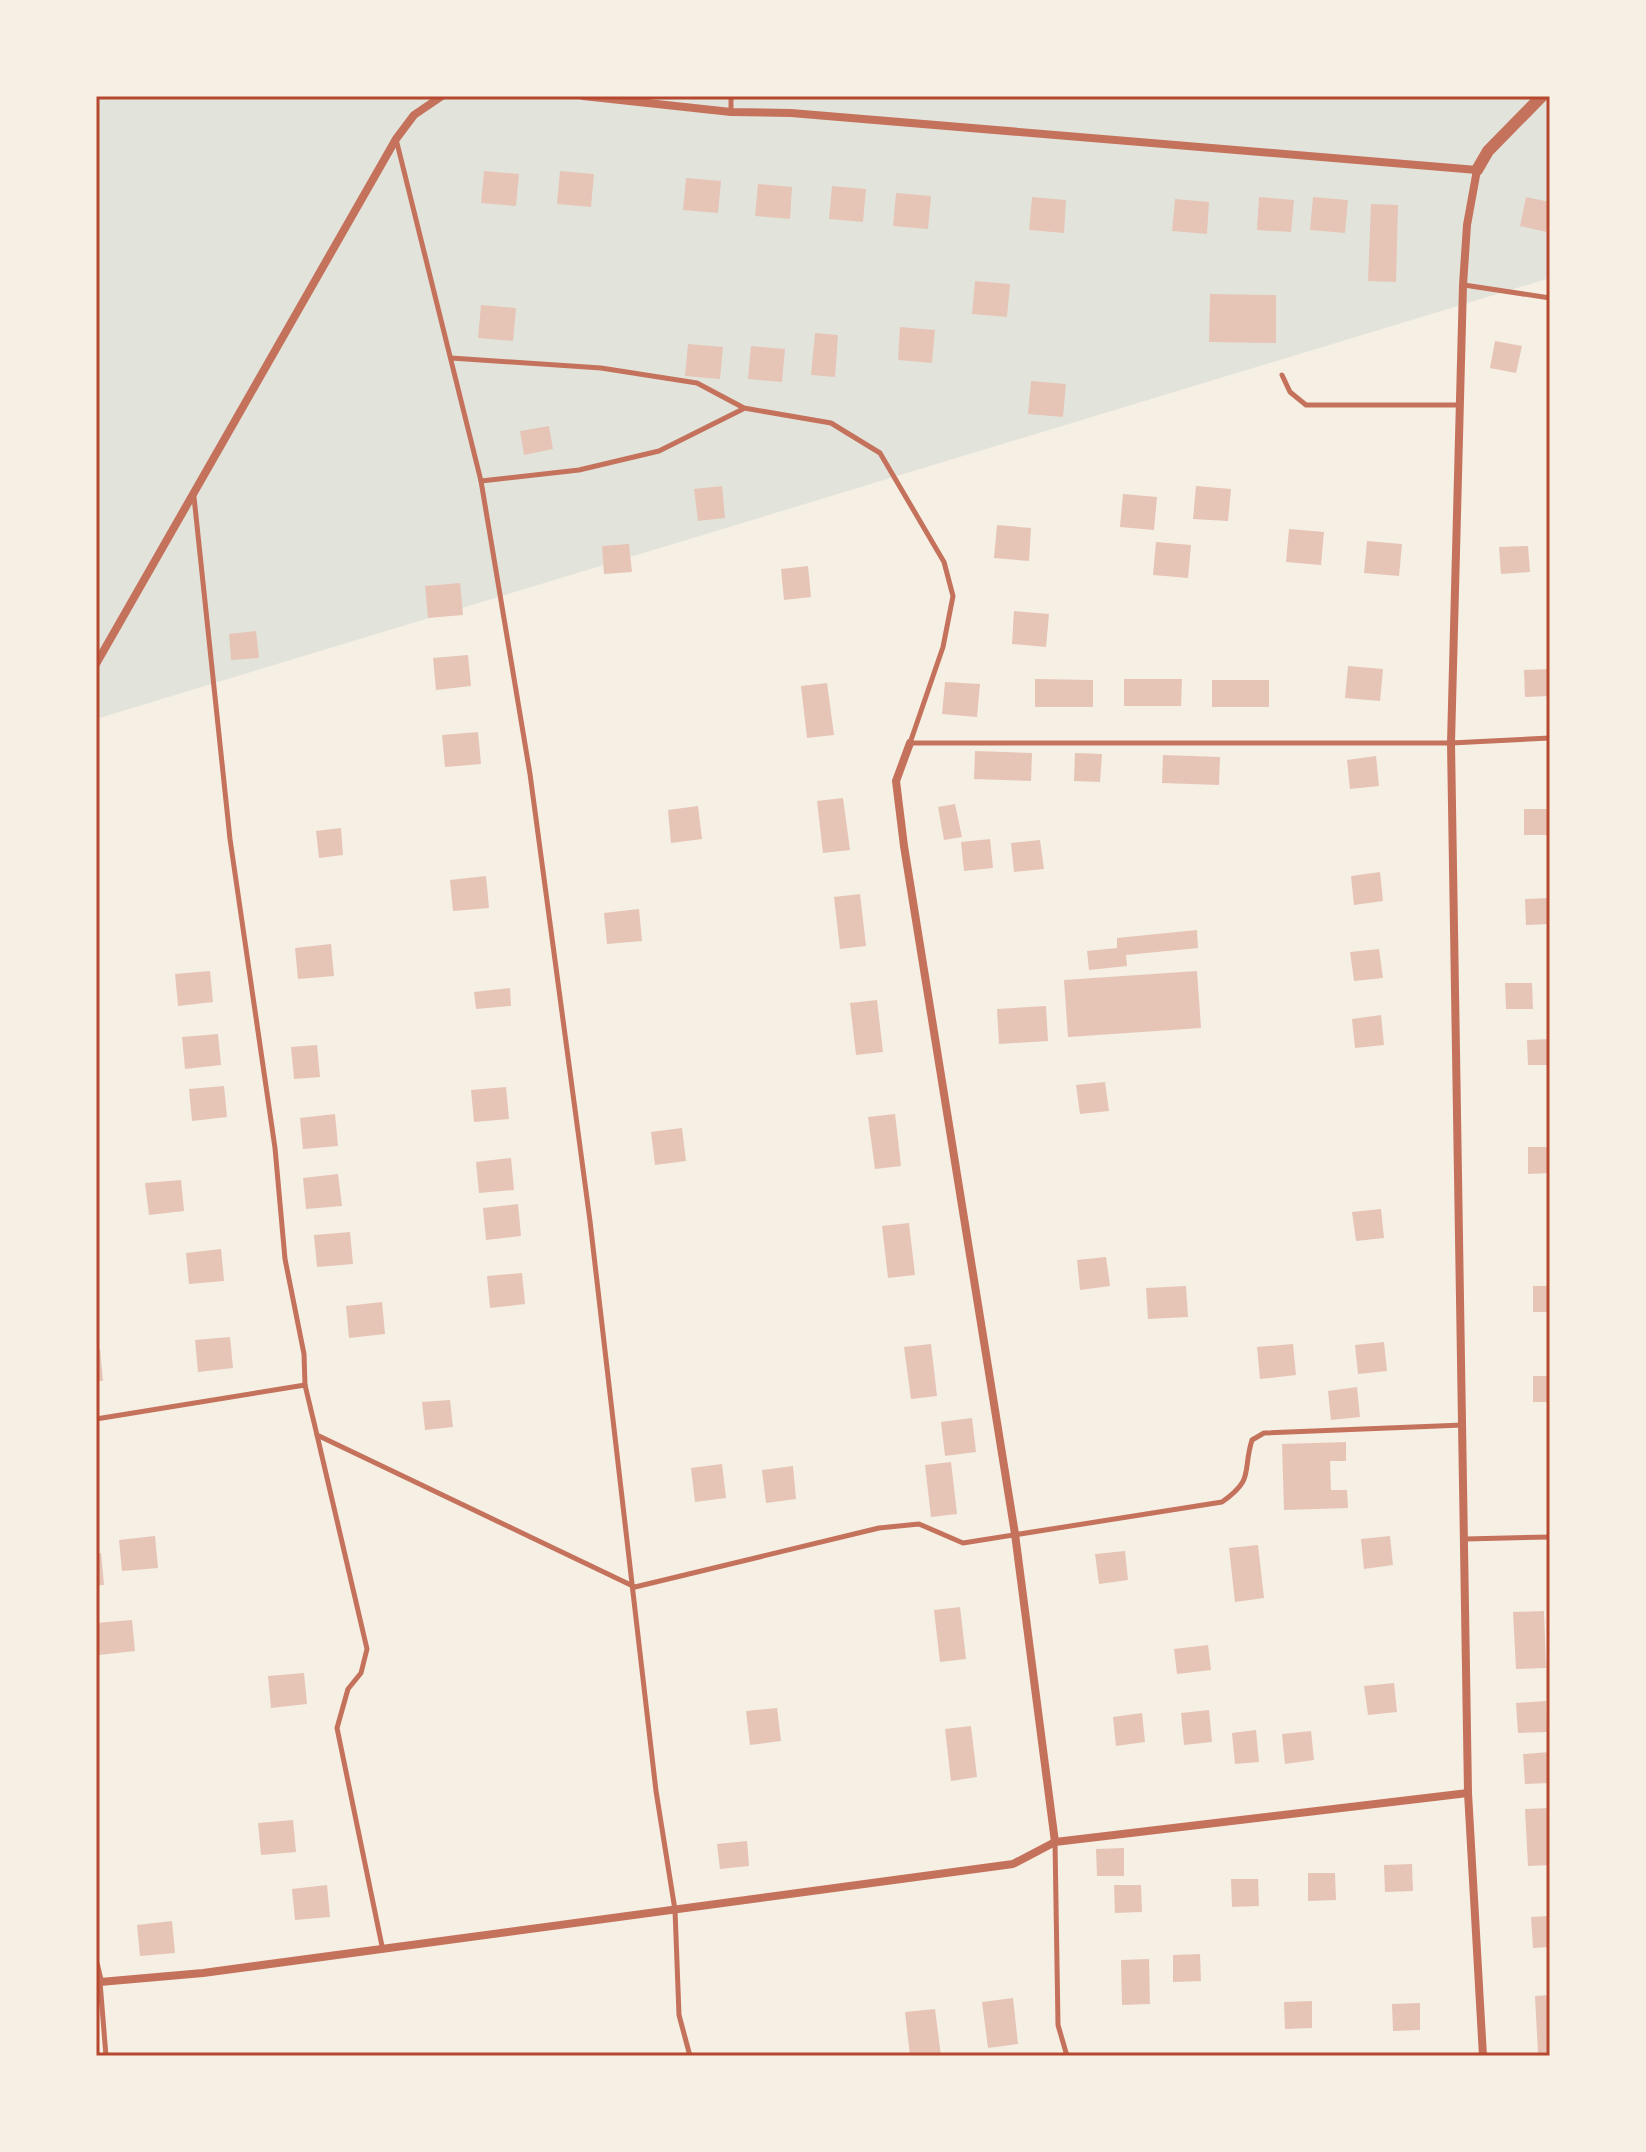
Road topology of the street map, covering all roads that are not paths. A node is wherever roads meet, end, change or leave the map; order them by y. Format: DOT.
graph roads {
  1 [pos="442,96"];
  2 [pos="583,96"];
  3 [pos="731,96"];
  4 [pos="1542,96"];
  5 [pos="731,112"];
  6 [pos="396,139"];
  7 [pos="1477,170"];
  8 [pos="1463,285"];
  9 [pos="1550,298"];
  10 [pos="451,358"];
  11 [pos="1282,375"];
  12 [pos="1461,405"];
  13 [pos="744,408"];
  14 [pos="481,481"];
  15 [pos="193,491"];
  16 [pos="96,664"];
  17 [pos="1550,738"];
  18 [pos="910,743"];
  19 [pos="1451,743"];
  20 [pos="305,1385"];
  21 [pos="96,1419"];
  22 [pos="1463,1425"];
  23 [pos="317,1435"];
  24 [pos="1015,1534"];
  25 [pos="1550,1537"];
  26 [pos="1465,1539"];
  27 [pos="635,1587"];
  28 [pos="1468,1793"];
  29 [pos="1055,1842"];
  30 [pos="675,1910"];
  31 [pos="382,1946"];
  32 [pos="96,1965"];
  33 [pos="100,1982"];
  34 [pos="106,2056"];
  35 [pos="690,2056"];
  36 [pos="1067,2056"];
  37 [pos="1483,2056"];
  1 -- 6 [label="street"];
  2 -- 5 [label="street"];
  3 -- 5 [label="lane"];
  4 -- 7 [label="street"];
  5 -- 7 [label="street"];
  6 -- 10 [label="lane"];
  6 -- 15 [label="street"];
  7 -- 8 [label="street"];
  8 -- 9 [label="lane"];
  8 -- 12 [label="street"];
  10 -- 13 [label="lane"];
  10 -- 14 [label="lane"];
  11 -- 12 [label="lane"];
  12 -- 19 [label="street"];
  13 -- 14 [label="lane"];
  13 -- 18 [label="lane"];
  14 -- 27 [label="lane"];
  15 -- 16 [label="street"];
  15 -- 20 [label="lane"];
  17 -- 19 [label="lane"];
  18 -- 19 [label="lane"];
  18 -- 24 [label="street"];
  19 -- 22 [label="street"];
  20 -- 21 [label="lane"];
  20 -- 23 [label="lane"];
  22 -- 24 [label="lane"];
  22 -- 26 [label="street"];
  23 -- 27 [label="lane"];
  23 -- 31 [label="lane"];
  24 -- 27 [label="lane"];
  24 -- 29 [label="street"];
  25 -- 26 [label="lane"];
  26 -- 28 [label="street"];
  27 -- 30 [label="lane"];
  28 -- 29 [label="street"];
  28 -- 37 [label="street"];
  29 -- 30 [label="street"];
  29 -- 36 [label="lane"];
  30 -- 31 [label="street"];
  30 -- 35 [label="lane"];
  31 -- 33 [label="street"];
  32 -- 33 [label="street"];
  33 -- 34 [label="lane"];
}
